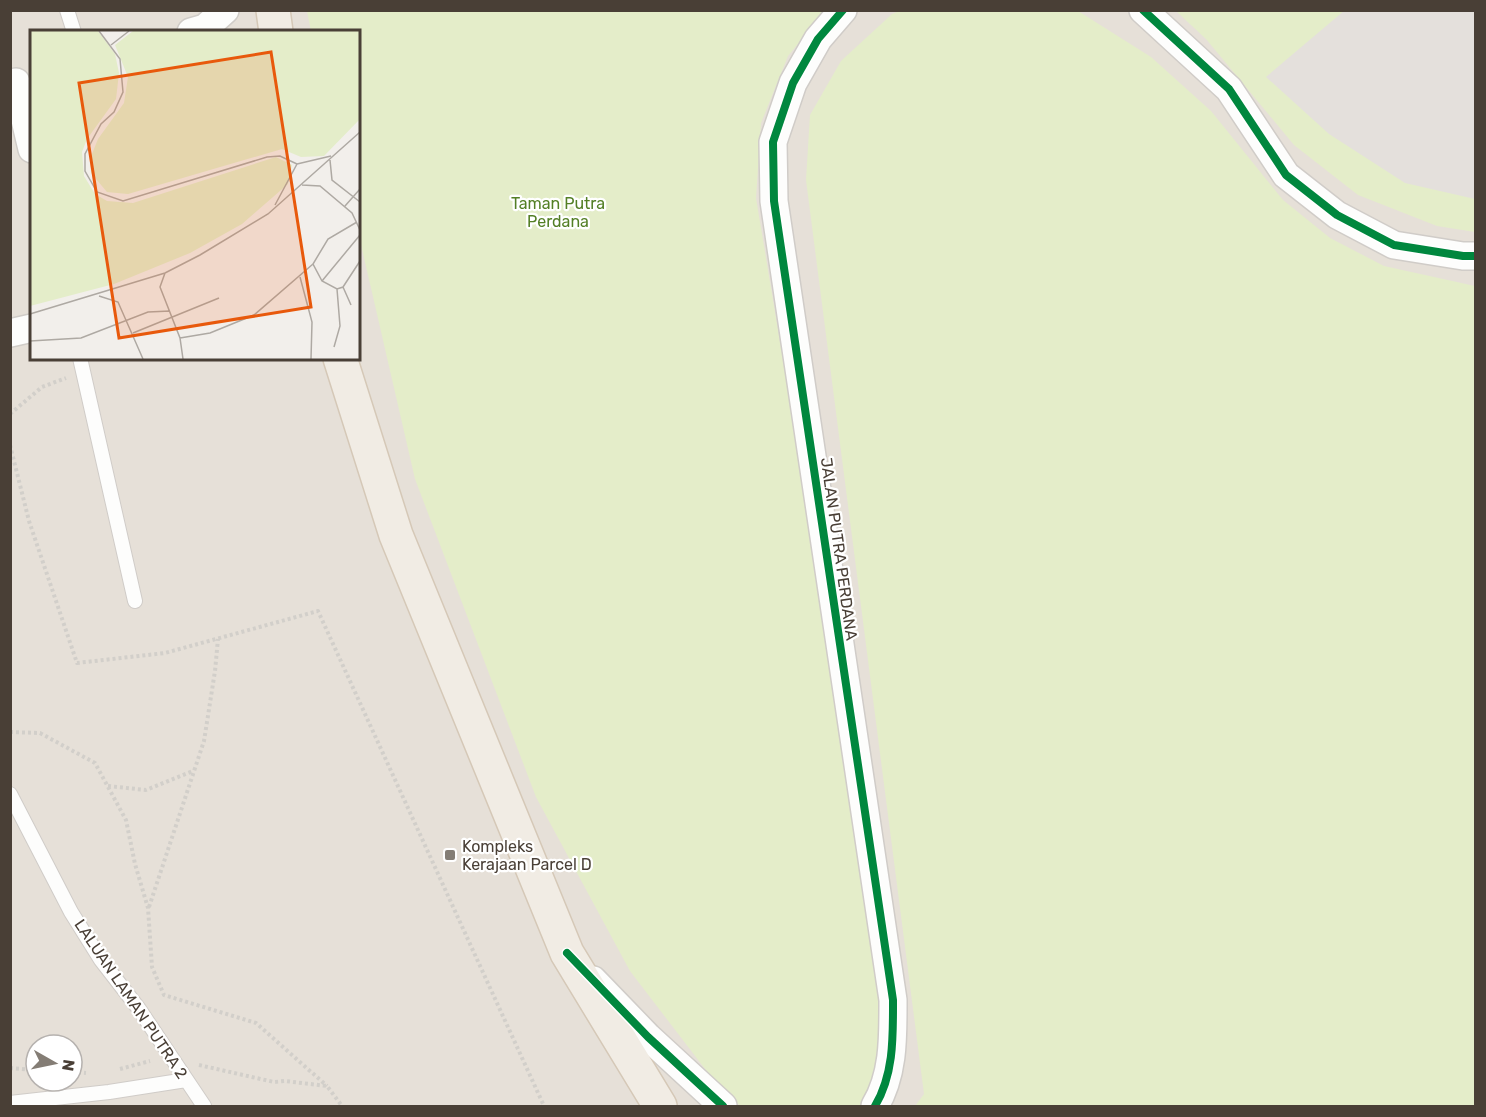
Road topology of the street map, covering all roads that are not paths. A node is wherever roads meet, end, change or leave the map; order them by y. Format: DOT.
graph roads {
  1 [pos="68,10"];
  2 [pos="225,10"];
  3 [pos="273,10"];
  4 [pos="843,10"];
  5 [pos="1143,10"];
  6 [pos="73,30"];
  7 [pos="198,30"];
  8 [pos="276,30"];
  9 [pos="19,82"];
  10 [pos="30,140"];
  11 [pos="1476,256"];
  12 [pos="30,328"];
  13 [pos="10,333"];
  14 [pos="341,360"];
  15 [pos="82,365"];
  16 [pos="135,601"];
  17 [pos="10,794"];
  18 [pos="567,953"];
  19 [pos="186,1080"];
  20 [pos="10,1103"];
  21 [pos="204,1107"];
  22 [pos="660,1107"];
  23 [pos="723,1107"];
  24 [pos="875,1107"];
  1 -- 6 [label="lane"];
  2 -- 7 [label="street"];
  3 -- 8 [label="main road"];
  4 -- 24 [label="street, JALAN PUTRA PERDANA"];
  5 -- 11 [label="street"];
  9 -- 10 [label="street"];
  12 -- 13 [label="street"];
  14 -- 18 [label="main road"];
  15 -- 16 [label="lane"];
  17 -- 19 [label="lane, LALUAN LAMAN PUTRA 2"];
  18 -- 22 [label="main road"];
  18 -- 23 [label="street"];
  19 -- 20 [label="lane"];
  19 -- 21 [label="lane, LALUAN LAMAN PUTRA 2"];
}
